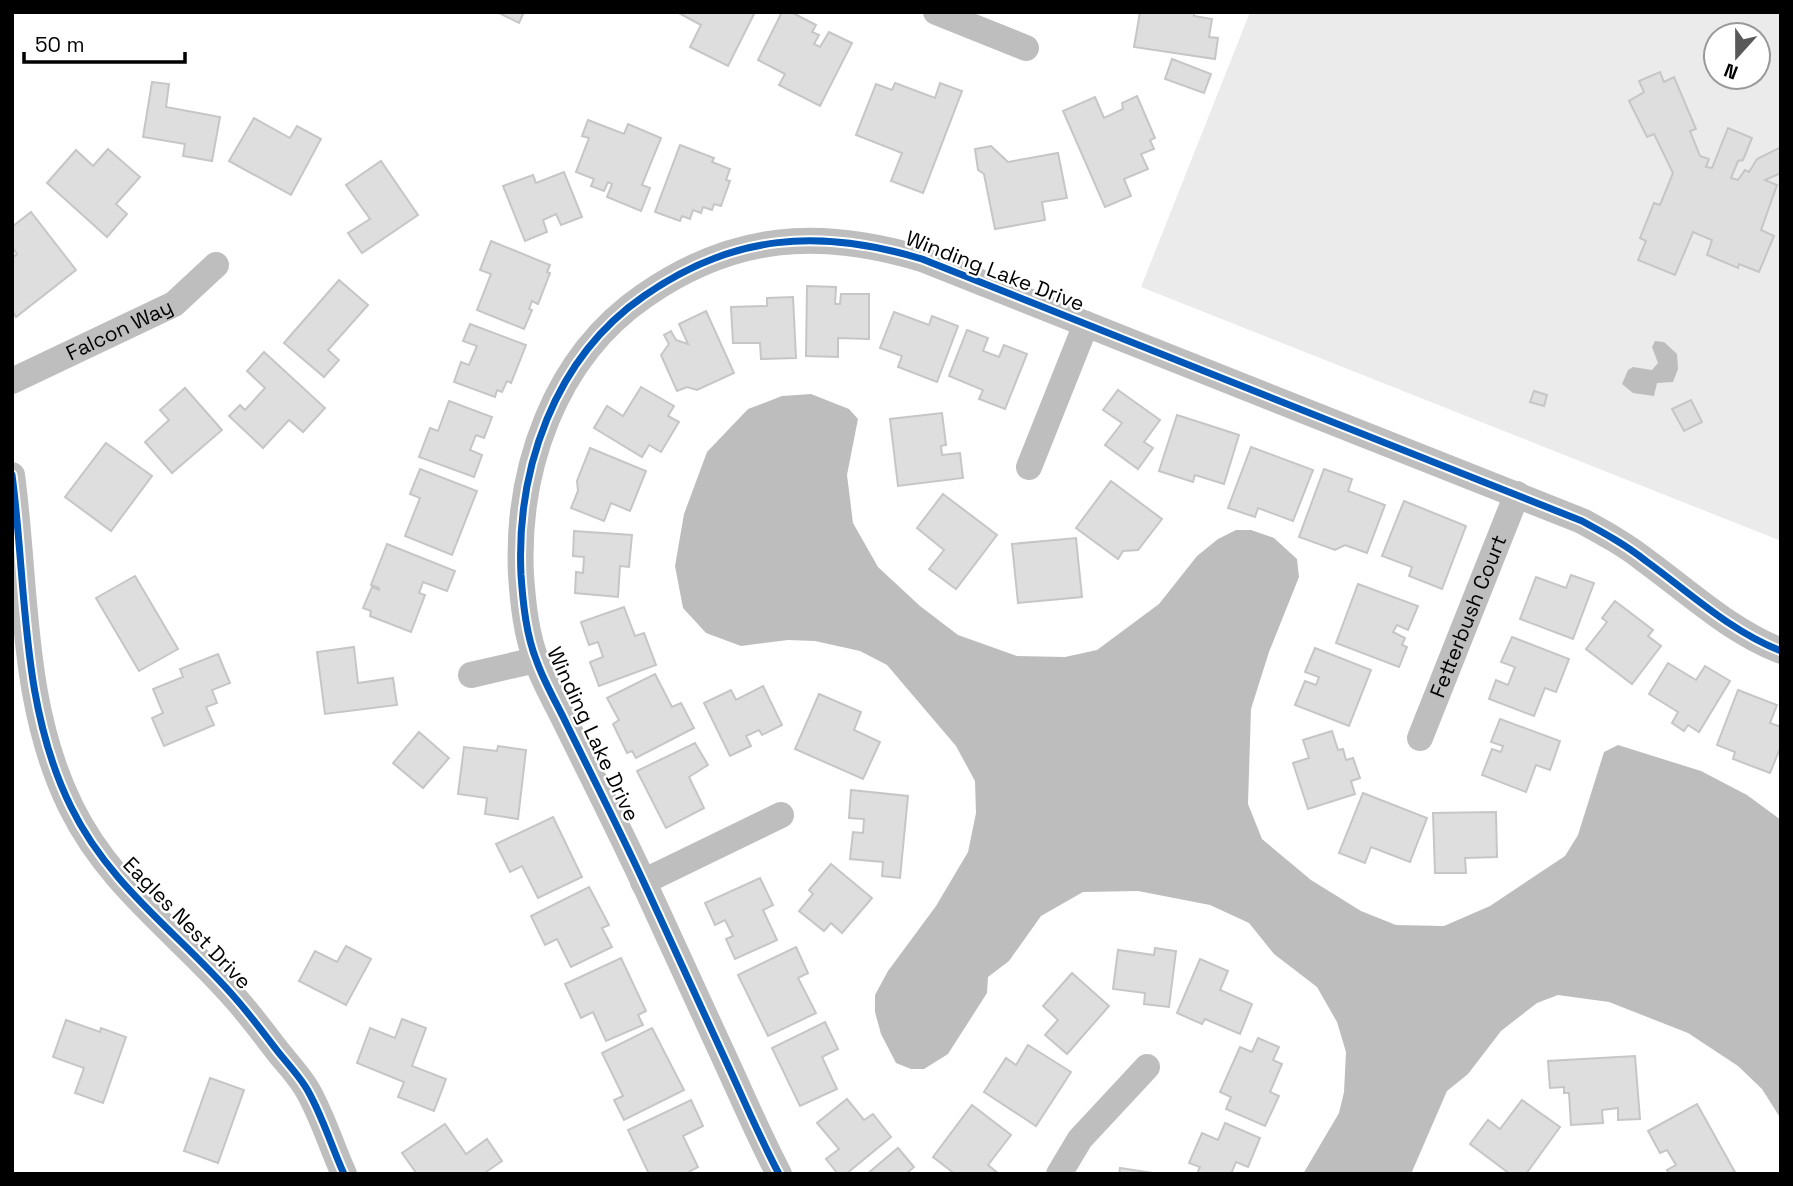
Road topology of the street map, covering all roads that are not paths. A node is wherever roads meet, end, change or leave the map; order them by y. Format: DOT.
graph roads {
  1 [pos="936,12"];
  2 [pos="1026,48"];
  3 [pos="216,265"];
  4 [pos="1086,324"];
  5 [pos="12,381"];
  6 [pos="1029,467"];
  7 [pos="12,475"];
  8 [pos="1517,494"];
  9 [pos="1781,651"];
  10 [pos="536,660"];
  11 [pos="471,675"];
  12 [pos="1420,738"];
  13 [pos="781,815"];
  14 [pos="643,882"];
  15 [pos="1147,1067"];
  16 [pos="344,1174"];
  17 [pos="779,1174"];
  18 [pos="1059,1174"];
  1 -- 2 [label="street"];
  3 -- 5 [label="street, Falcon Way"];
  4 -- 6 [label="street"];
  4 -- 8 [label="street, Winding Lake Drive"];
  4 -- 10 [label="street, Winding Lake Drive"];
  7 -- 16 [label="street, Eagles Nest Drive"];
  8 -- 9 [label="street, Winding Lake Drive"];
  8 -- 12 [label="street, Fetterbush Court"];
  10 -- 11 [label="street"];
  10 -- 14 [label="street, Winding Lake Drive"];
  13 -- 14 [label="street"];
  14 -- 17 [label="street, Winding Lake Drive"];
  15 -- 18 [label="street"];
}
